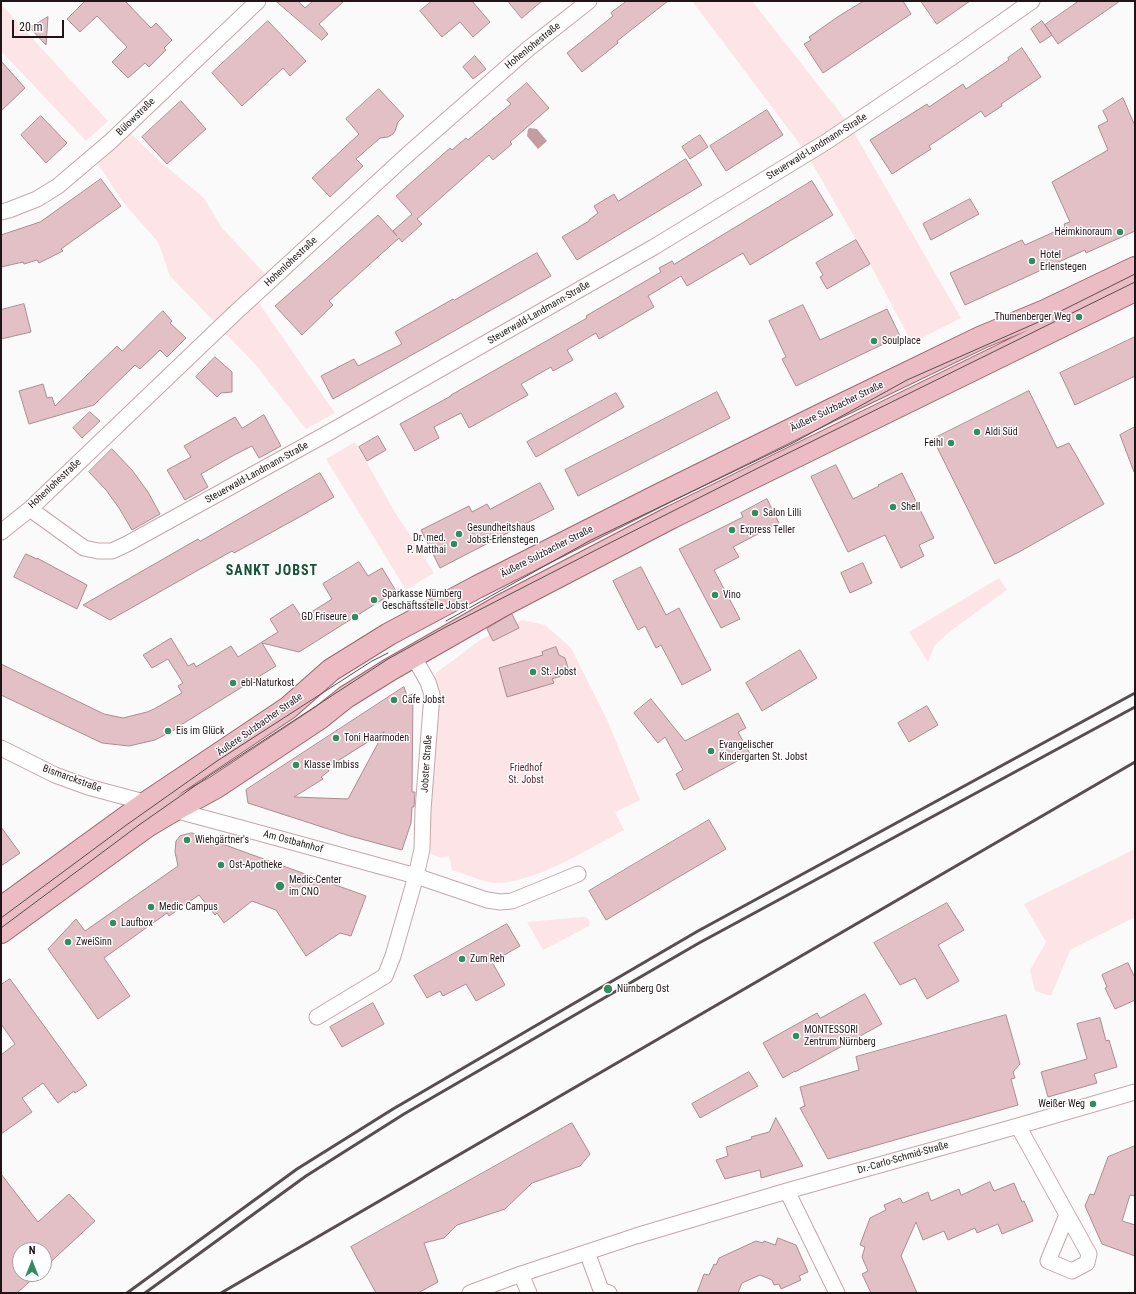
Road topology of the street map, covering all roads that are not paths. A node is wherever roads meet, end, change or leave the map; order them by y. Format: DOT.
graph roads {
  1 [pos="258,1"];
  2 [pos="589,1"];
  3 [pos="1032,1"];
  4 [pos="1,212"];
  5 [pos="1135,268"];
  6 [pos="1135,290"];
  7 [pos="644,503"];
  8 [pos="30,509"];
  9 [pos="657,524"];
  10 [pos="1,532"];
  11 [pos="587,532"];
  12 [pos="598,555"];
  13 [pos="413,656"];
  14 [pos="1,748"];
  15 [pos="146,803"];
  16 [pos="174,810"];
  17 [pos="578,874"];
  18 [pos="416,876"];
  19 [pos="1,908"];
  20 [pos="1,932"];
  21 [pos="317,1017"];
  22 [pos="1135,1092"];
  23 [pos="1018,1126"];
  24 [pos="787,1191"];
  25 [pos="1067,1215"];
  26 [pos="587,1252"];
  27 [pos="521,1274"];
  28 [pos="470,1293"];
  29 [pos="530,1293"];
  30 [pos="609,1293"];
  31 [pos="838,1293"];
  1 -- 4 [label="street, Bülowstraße"];
  2 -- 8 [label="street, Hohenlohestraße"];
  3 -- 8 [label="street, Steuerwald-Landmann-Straße"];
  5 -- 7 [label="main road, Äußere Sulzbacher Straße"];
  6 -- 9 [label="main road"];
  7 -- 9 [label="main road"];
  7 -- 11 [label="main road, Äußere Sulzbacher Straße"];
  8 -- 10 [label="street, Hohenlohestraße"];
  9 -- 12 [label="main road"];
  11 -- 12 [label="main road"];
  11 -- 15 [label="main road, Äußere Sulzbacher Straße"];
  12 -- 13 [label="main road"];
  13 -- 16 [label="main road"];
  13 -- 18 [label="street, Jobster Straße"];
  14 -- 15 [label="street, Bismarckstraße"];
  15 -- 16 [label="street, Am Ostbahnhof"];
  15 -- 19 [label="main road, Äußere Sulzbacher Straße"];
  16 -- 18 [label="street, Am Ostbahnhof"];
  16 -- 20 [label="main road"];
  17 -- 18 [label="street, Am Ostbahnhof"];
  18 -- 21 [label="street"];
  22 -- 23 [label="street, Dr.-Carlo-Schmid-Straße"];
  23 -- 24 [label="street, Dr.-Carlo-Schmid-Straße"];
  23 -- 25 [label="street"];
  24 -- 26 [label="street, Dr.-Carlo-Schmid-Straße"];
  24 -- 31 [label="street"];
  26 -- 27 [label="street, Dr.-Carlo-Schmid-Straße"];
  26 -- 30 [label="street"];
  27 -- 28 [label="street, Dr.-Carlo-Schmid-Straße"];
  27 -- 29 [label="street"];
}
